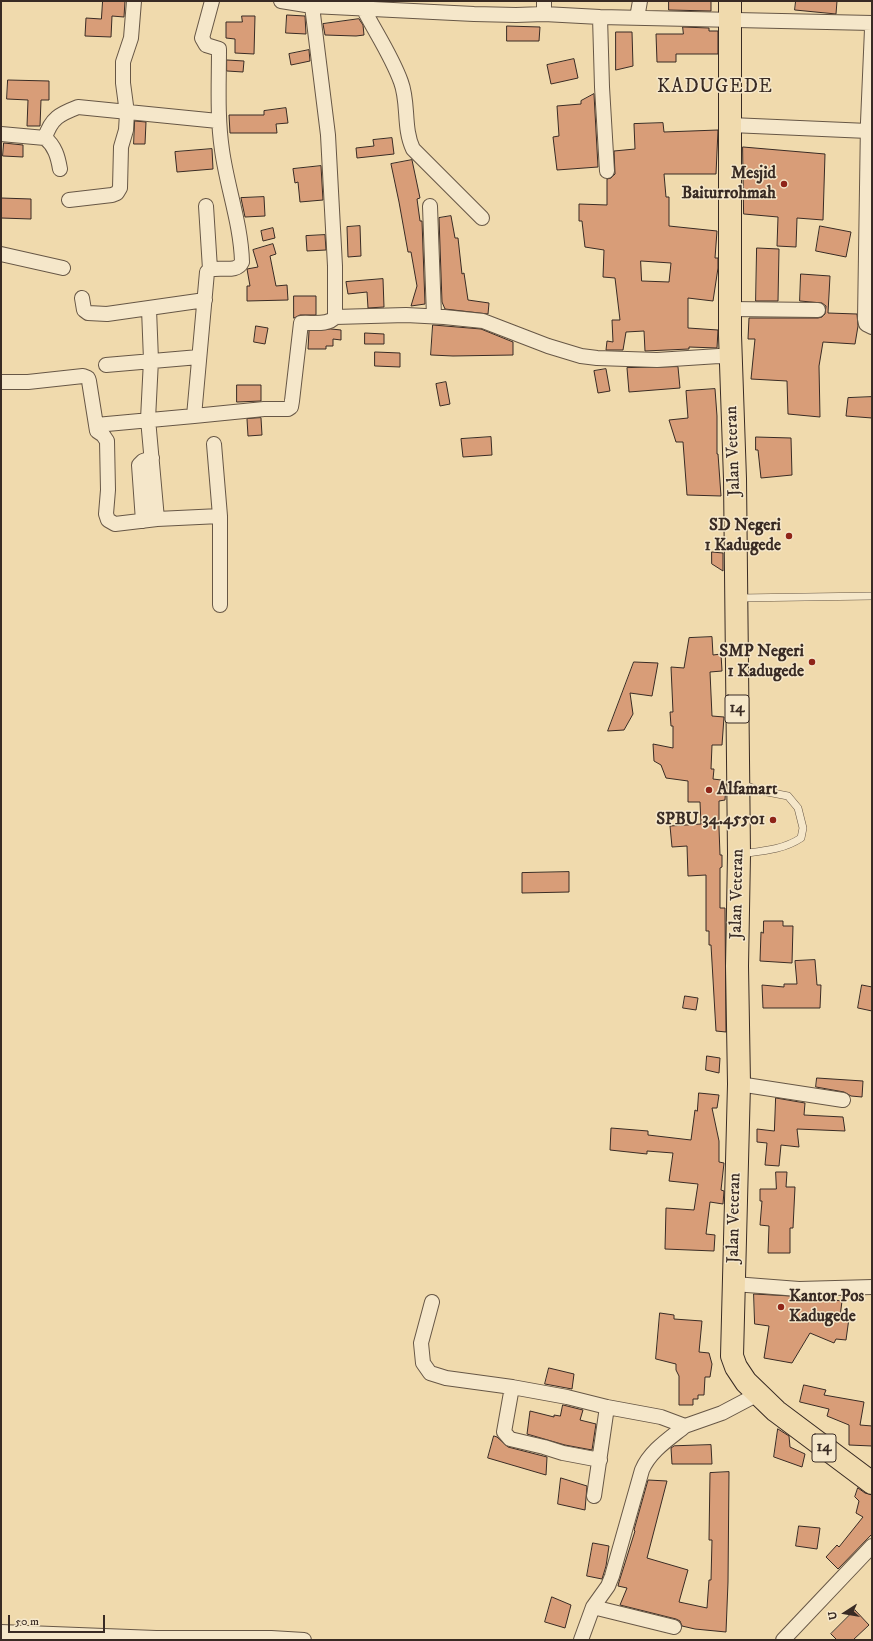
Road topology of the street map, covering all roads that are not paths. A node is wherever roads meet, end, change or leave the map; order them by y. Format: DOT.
graph roads {
  1 [pos="134,1"];
  2 [pos="212,1"];
  3 [pos="281,1"];
  4 [pos="640,1"];
  5 [pos="306,4"];
  6 [pos="361,4"];
  7 [pos="544,7"];
  8 [pos="730,10"];
  9 [pos="600,17"];
  10 [pos="637,18"];
  11 [pos="872,23"];
  12 [pos="872,29"];
  13 [pos="871,87"];
  14 [pos="127,113"];
  15 [pos="218,121"];
  16 [pos="731,125"];
  17 [pos="1,134"];
  18 [pos="45,138"];
  19 [pos="869,140"];
  20 [pos="60,169"];
  21 [pos="607,171"];
  22 [pos="69,200"];
  23 [pos="206,206"];
  24 [pos="430,206"];
  25 [pos="482,218"];
  26 [pos="1,254"];
  27 [pos="63,268"];
  28 [pos="210,269"];
  29 [pos="82,298"];
  30 [pos="205,300"];
  31 [pos="149,309"];
  32 [pos="730,309"];
  33 [pos="818,310"];
  34 [pos="434,316"];
  35 [pos="335,317"];
  36 [pos="872,327"];
  37 [pos="199,357"];
  38 [pos="731,358"];
  39 [pos="151,360"];
  40 [pos="106,365"];
  41 [pos="1,382"];
  42 [pos="194,416"];
  43 [pos="148,420"];
  44 [pos="96,425"];
  45 [pos="214,444"];
  46 [pos="220,516"];
  47 [pos="150,520"];
  48 [pos="872,596"];
  49 [pos="736,598"];
  50 [pos="220,605"];
  51 [pos="738,784"];
  52 [pos="739,854"];
  53 [pos="739,1084"];
  54 [pos="843,1100"];
  55 [pos="734,1284"];
  56 [pos="872,1287"];
  57 [pos="432,1302"];
  58 [pos="512,1387"];
  59 [pos="767,1403"];
  60 [pos="607,1406"];
  61 [pos="685,1426"];
  62 [pos="600,1460"];
  63 [pos="872,1484"];
  64 [pos="594,1496"];
  65 [pos="872,1546"];
  66 [pos="593,1607"];
  67 [pos="674,1627"];
  68 [pos="1,1632"];
  69 [pos="304,1640"];
  70 [pos="581,1640"];
  71 [pos="783,1640"];
  1 -- 14 [label="street"];
  2 -- 15 [label="street"];
  3 -- 5 [label="street"];
  4 -- 10 [label="street"];
  5 -- 6 [label="street"];
  5 -- 35 [label="street"];
  6 -- 7 [label="street"];
  6 -- 25 [label="street"];
  7 -- 9 [label="street"];
  8 -- 10 [label="street"];
  8 -- 11 [label="street"];
  8 -- 16 [label="highway, Jalan Veteran / 14"];
  9 -- 10 [label="street"];
  9 -- 21 [label="street"];
  12 -- 13 [label="street"];
  13 -- 19 [label="street"];
  14 -- 15 [label="street"];
  14 -- 18 [label="street"];
  14 -- 22 [label="street"];
  15 -- 28 [label="street"];
  16 -- 19 [label="street"];
  16 -- 32 [label="highway, Jalan Veteran / 14"];
  17 -- 18 [label="street"];
  18 -- 20 [label="street"];
  19 -- 36 [label="street"];
  23 -- 28 [label="street"];
  24 -- 34 [label="street"];
  26 -- 27 [label="street"];
  28 -- 30 [label="street"];
  29 -- 31 [label="street"];
  30 -- 31 [label="street"];
  30 -- 37 [label="street"];
  31 -- 39 [label="street"];
  32 -- 33 [label="street"];
  32 -- 38 [label="highway, Jalan Veteran / 14"];
  34 -- 35 [label="street"];
  34 -- 38 [label="street"];
  35 -- 42 [label="street"];
  37 -- 39 [label="street"];
  37 -- 42 [label="street"];
  38 -- 49 [label="highway, Jalan Veteran / 14"];
  39 -- 40 [label="street"];
  39 -- 43 [label="street"];
  41 -- 44 [label="street"];
  42 -- 43 [label="street"];
  43 -- 44 [label="street"];
  43 -- 47 [label="street"];
  44 -- 47 [label="street"];
  45 -- 46 [label="street"];
  46 -- 47 [label="street"];
  46 -- 50 [label="street"];
  48 -- 49 [label="lane"];
  49 -- 51 [label="highway, Jalan Veteran / 14"];
  51 -- 52 [label="highway, Jalan Veteran / 14"];
  51 -- 52 [label="lane"];
  52 -- 53 [label="highway, Jalan Veteran / 14"];
  53 -- 54 [label="street"];
  53 -- 55 [label="highway, Jalan Veteran / 14"];
  55 -- 56 [label="street"];
  55 -- 59 [label="highway, Jalan Veteran / 14"];
  57 -- 58 [label="street"];
  58 -- 60 [label="street"];
  58 -- 62 [label="street"];
  59 -- 61 [label="street"];
  59 -- 63 [label="highway, Jalan Veteran / 14"];
  60 -- 61 [label="street"];
  60 -- 62 [label="street"];
  61 -- 66 [label="street"];
  62 -- 64 [label="street"];
  65 -- 71 [label="street"];
  66 -- 67 [label="street"];
  66 -- 70 [label="street"];
  68 -- 69 [label="street"];
}
